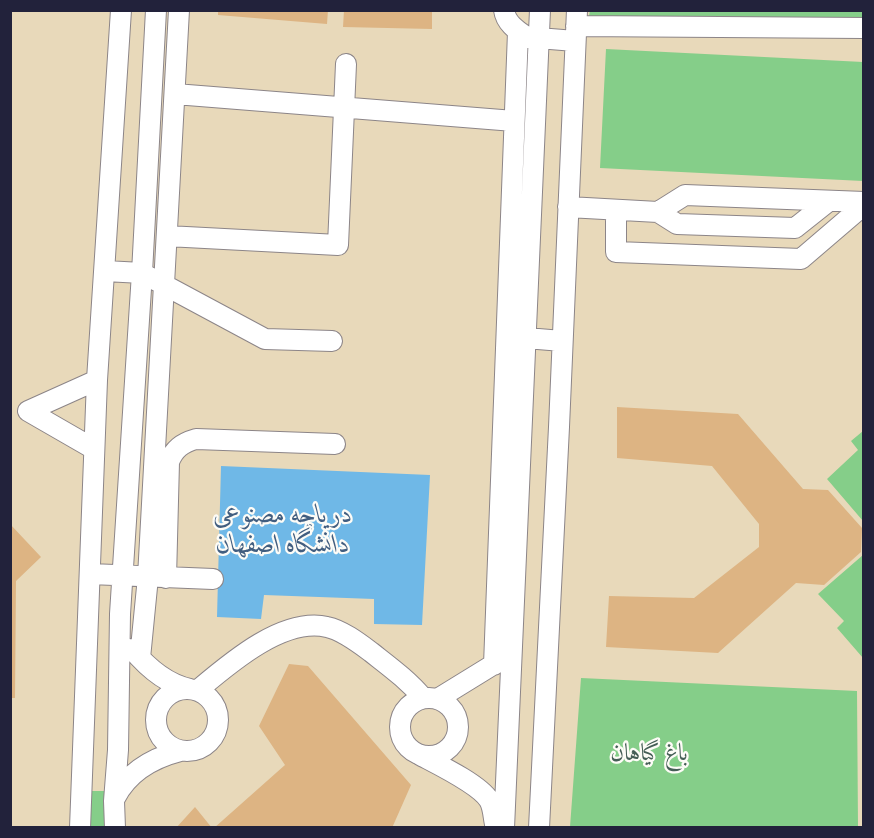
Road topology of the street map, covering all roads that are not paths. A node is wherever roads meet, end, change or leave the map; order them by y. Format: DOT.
graph roads {
  1 [pos="121,10"];
  2 [pos="156,10"];
  3 [pos="179,10"];
  4 [pos="504,10"];
  5 [pos="540,10"];
  6 [pos="576,26"];
  7 [pos="864,28"];
  8 [pos="518,32"];
  9 [pos="538,41"];
  10 [pos="346,64"];
  11 [pos="175,94"];
  12 [pos="344,108"];
  13 [pos="514,121"];
  14 [pos="829,201"];
  15 [pos="864,204"];
  16 [pos="568,207"];
  17 [pos="616,210"];
  18 [pos="658,212"];
  19 [pos="167,236"];
  20 [pos="105,270"];
  21 [pos="142,273"];
  22 [pos="164,284"];
  23 [pos="526,338"];
  24 [pos="332,341"];
  25 [pos="562,341"];
  26 [pos="97,380"];
  27 [pos="19,411"];
  28 [pos="336,444"];
  29 [pos="94,449"];
  30 [pos="90,574"];
  31 [pos="123,577"];
  32 [pos="157,578"];
  33 [pos="213,579"];
  34 [pos="120,614"];
  35 [pos="513,633"];
  36 [pos="140,658"];
  37 [pos="494,665"];
  38 [pos="194,690"];
  39 [pos="431,698"];
  40 [pos="180,751"];
  41 [pos="420,755"];
  42 [pos="114,801"];
  43 [pos="80,828"];
  44 [pos="115,828"];
  45 [pos="496,828"];
  46 [pos="504,828"];
  47 [pos="539,828"];
  1 -- 20 [label="street"];
  2 -- 21 [label="street"];
  3 -- 11 [label="street"];
  4 -- 8 [label="street"];
  5 -- 9 [label="street"];
  6 -- 7 [label="street"];
  6 -- 9 [label="street"];
  6 -- 16 [label="street"];
  8 -- 9 [label="street"];
  8 -- 13 [label="street"];
  9 -- 23 [label="street"];
  10 -- 12 [label="street"];
  11 -- 12 [label="street"];
  11 -- 19 [label="street"];
  12 -- 13 [label="street"];
  12 -- 19 [label="street"];
  13 -- 37 [label="street"];
  14 -- 15 [label="street"];
  14 -- 18 [label="street"];
  14 -- 18 [label="street"];
  15 -- 17 [label="street"];
  16 -- 17 [label="street"];
  16 -- 25 [label="street"];
  17 -- 18 [label="street"];
  19 -- 22 [label="street"];
  20 -- 21 [label="street"];
  20 -- 26 [label="street"];
  21 -- 22 [label="street"];
  21 -- 31 [label="street"];
  22 -- 24 [label="street"];
  22 -- 32 [label="street"];
  23 -- 25 [label="street"];
  23 -- 35 [label="street"];
  25 -- 47 [label="street"];
  26 -- 27 [label="street"];
  26 -- 29 [label="street"];
  27 -- 29 [label="street"];
  28 -- 32 [label="street"];
  29 -- 30 [label="street"];
  30 -- 31 [label="street"];
  30 -- 43 [label="street"];
  31 -- 32 [label="street"];
  31 -- 34 [label="street"];
  32 -- 33 [label="street"];
  32 -- 36 [label="street"];
  34 -- 36 [label="street"];
  34 -- 42 [label="street"];
  35 -- 37 [label="street"];
  35 -- 46 [label="street"];
  36 -- 38 [label="street"];
  37 -- 39 [label="street"];
  38 -- 39 [label="street"];
  38 -- 40 [label="street"];
  38 -- 40 [label="street"];
  39 -- 41 [label="street"];
  39 -- 41 [label="street"];
  40 -- 42 [label="street"];
  41 -- 45 [label="street"];
  42 -- 44 [label="street"];
}
